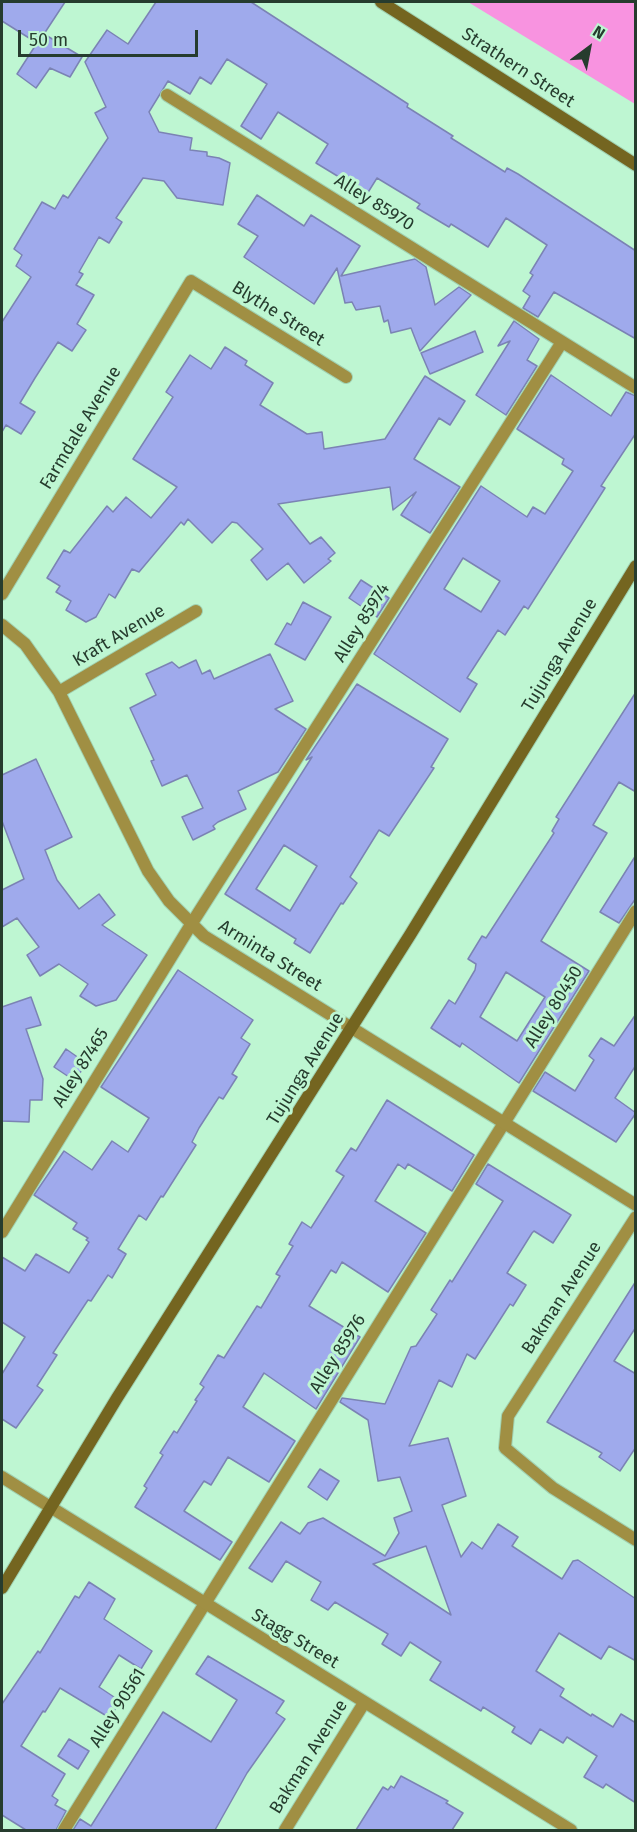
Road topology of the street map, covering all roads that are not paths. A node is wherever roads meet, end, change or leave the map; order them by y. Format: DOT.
graph roads {
  1 [pos="381,2"];
  2 [pos="166,95"];
  3 [pos="636,165"];
  4 [pos="191,281"];
  5 [pos="562,342"];
  6 [pos="346,377"];
  7 [pos="636,388"];
  8 [pos="636,566"];
  9 [pos="2,594"];
  10 [pos="196,611"];
  11 [pos="2,625"];
  12 [pos="59,692"];
  13 [pos="636,911"];
  14 [pos="192,923"];
  15 [pos="352,1029"];
  16 [pos="503,1123"];
  17 [pos="636,1205"];
  18 [pos="636,1217"];
  19 [pos="2,1232"];
  20 [pos="2,1477"];
  21 [pos="50,1507"];
  22 [pos="636,1540"];
  23 [pos="2,1588"];
  24 [pos="203,1605"];
  25 [pos="364,1703"];
  26 [pos="64,1830"];
  27 [pos="285,1830"];
  28 [pos="571,1830"];
  1 -- 3 [label="street, Strathern Street"];
  2 -- 5 [label="street, Alley 85970"];
  4 -- 6 [label="street, Blythe Street"];
  4 -- 9 [label="street, Farmdale Avenue"];
  5 -- 7 [label="street, Alley 85970"];
  5 -- 14 [label="street, Alley 85974"];
  8 -- 15 [label="street, Tujunga Avenue"];
  10 -- 12 [label="street, Kraft Avenue"];
  11 -- 12 [label="street, Arminta Street"];
  12 -- 14 [label="street, Arminta Street"];
  13 -- 16 [label="street, Alley 80450"];
  14 -- 15 [label="street, Arminta Street"];
  14 -- 19 [label="street, Alley 87465"];
  15 -- 16 [label="street, Arminta Street"];
  15 -- 21 [label="street, Tujunga Avenue"];
  16 -- 17 [label="street, Arminta Street"];
  16 -- 24 [label="street, Alley 85976"];
  18 -- 22 [label="street, Bakman Avenue"];
  20 -- 21 [label="street, Stagg Street"];
  21 -- 23 [label="street, Tujunga Avenue"];
  21 -- 24 [label="street, Stagg Street"];
  24 -- 25 [label="street, Stagg Street"];
  24 -- 26 [label="street, Alley 90561"];
  25 -- 27 [label="street, Bakman Avenue"];
  25 -- 28 [label="street, Stagg Street"];
}
